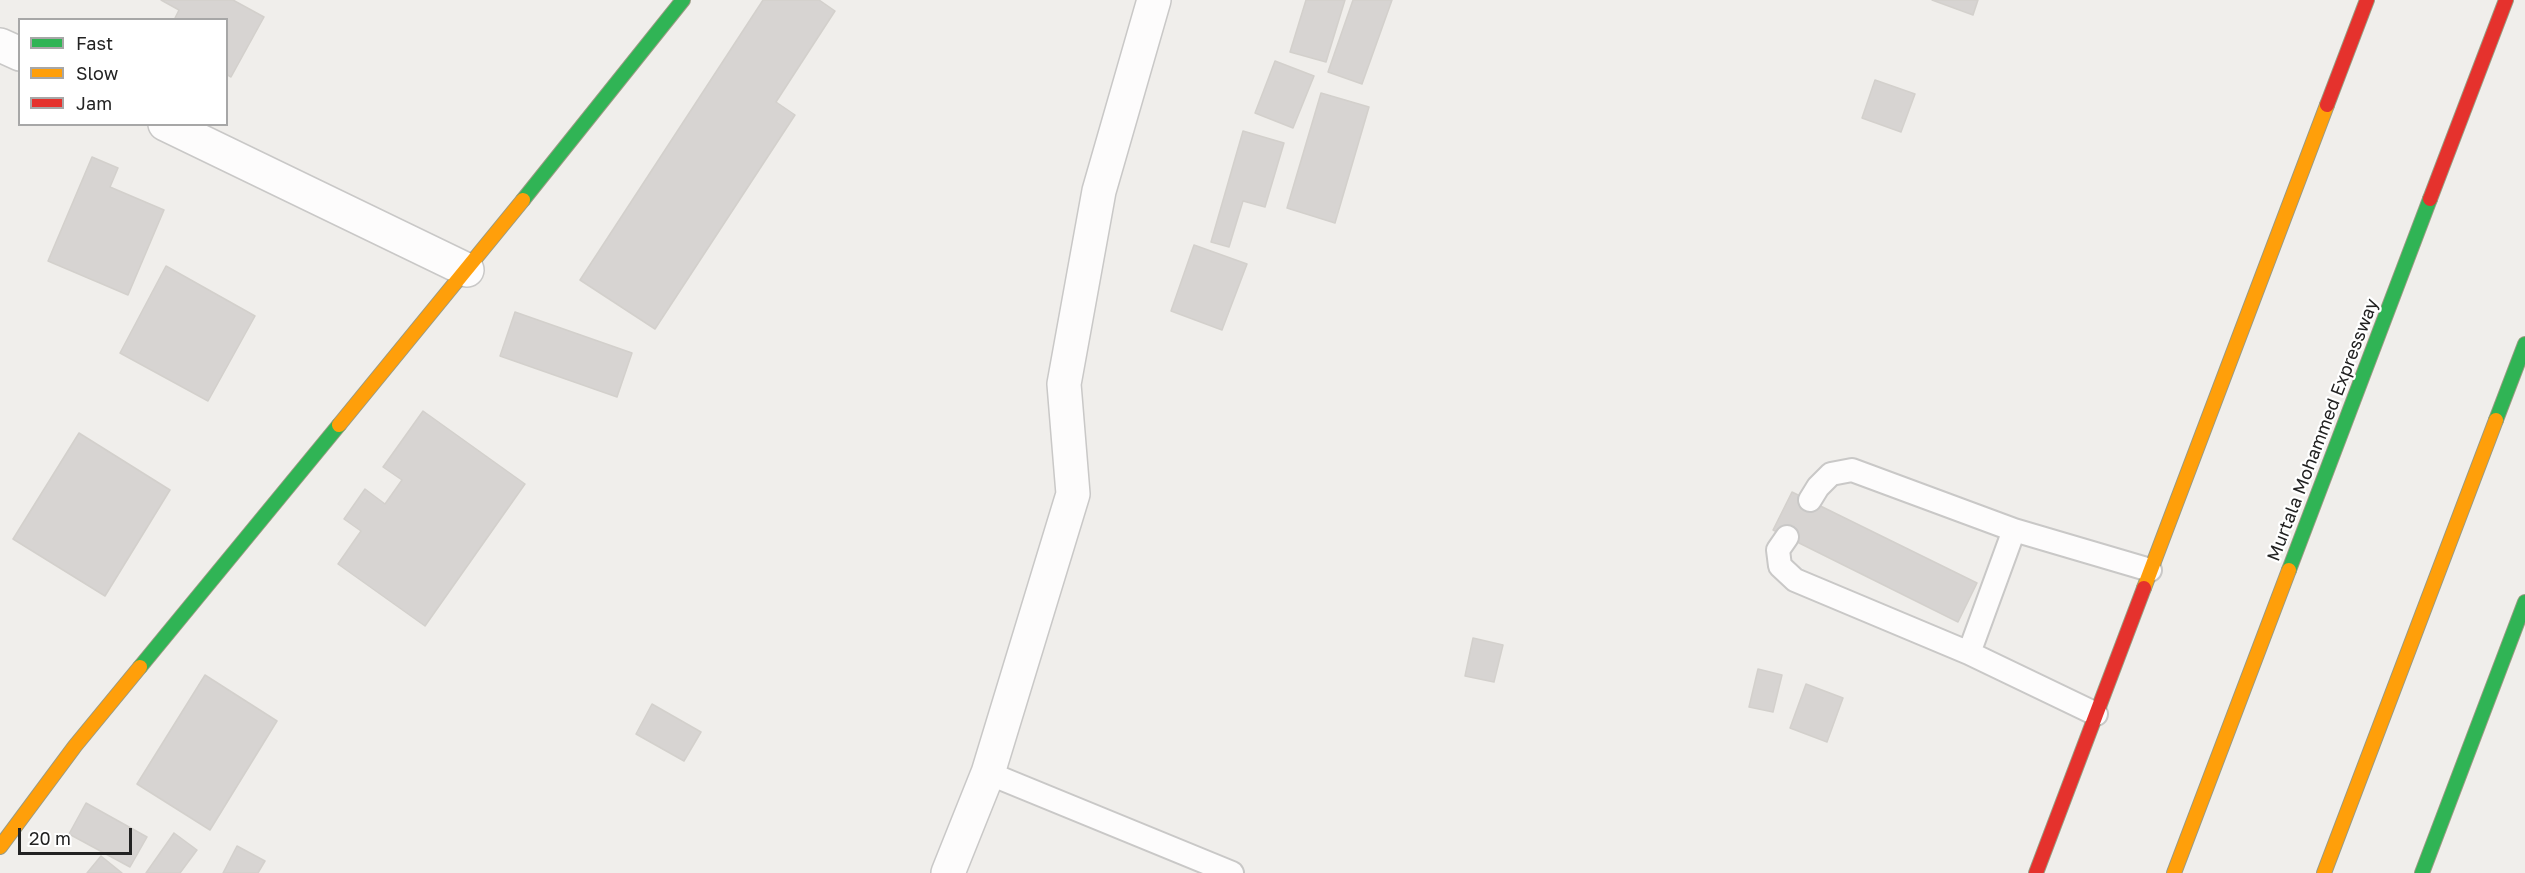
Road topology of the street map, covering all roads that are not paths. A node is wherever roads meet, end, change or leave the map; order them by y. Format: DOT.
graph roads {
  1 [pos="683,0"];
  2 [pos="1154,0"];
  3 [pos="2367,0"];
  4 [pos="2506,0"];
  5 [pos="0,45"];
  6 [pos="18,53"];
  7 [pos="169,126"];
  8 [pos="467,270"];
  9 [pos="2525,344"];
  10 [pos="1810,500"];
  11 [pos="2014,530"];
  12 [pos="1786,537"];
  13 [pos="2150,570"];
  14 [pos="2525,602"];
  15 [pos="1969,653"];
  16 [pos="2096,714"];
  17 [pos="988,773"];
  18 [pos="0,847"];
  19 [pos="948,873"];
  20 [pos="1232,873"];
  21 [pos="2036,873"];
  22 [pos="2174,873"];
  23 [pos="2324,873"];
  24 [pos="2422,873"];
  1 -- 8 [label="main road"];
  2 -- 17 [label="street"];
  3 -- 13 [label="main road"];
  4 -- 22 [label="main road, Murtala Mohammed Expressway"];
  5 -- 6 [label="street"];
  7 -- 8 [label="street"];
  8 -- 18 [label="main road"];
  9 -- 23 [label="main road"];
  10 -- 11 [label="lane"];
  11 -- 13 [label="lane"];
  11 -- 15 [label="lane"];
  12 -- 15 [label="lane"];
  13 -- 16 [label="main road"];
  14 -- 24 [label="main road"];
  15 -- 16 [label="lane"];
  16 -- 21 [label="main road"];
  17 -- 19 [label="street"];
  17 -- 20 [label="lane"];
}
